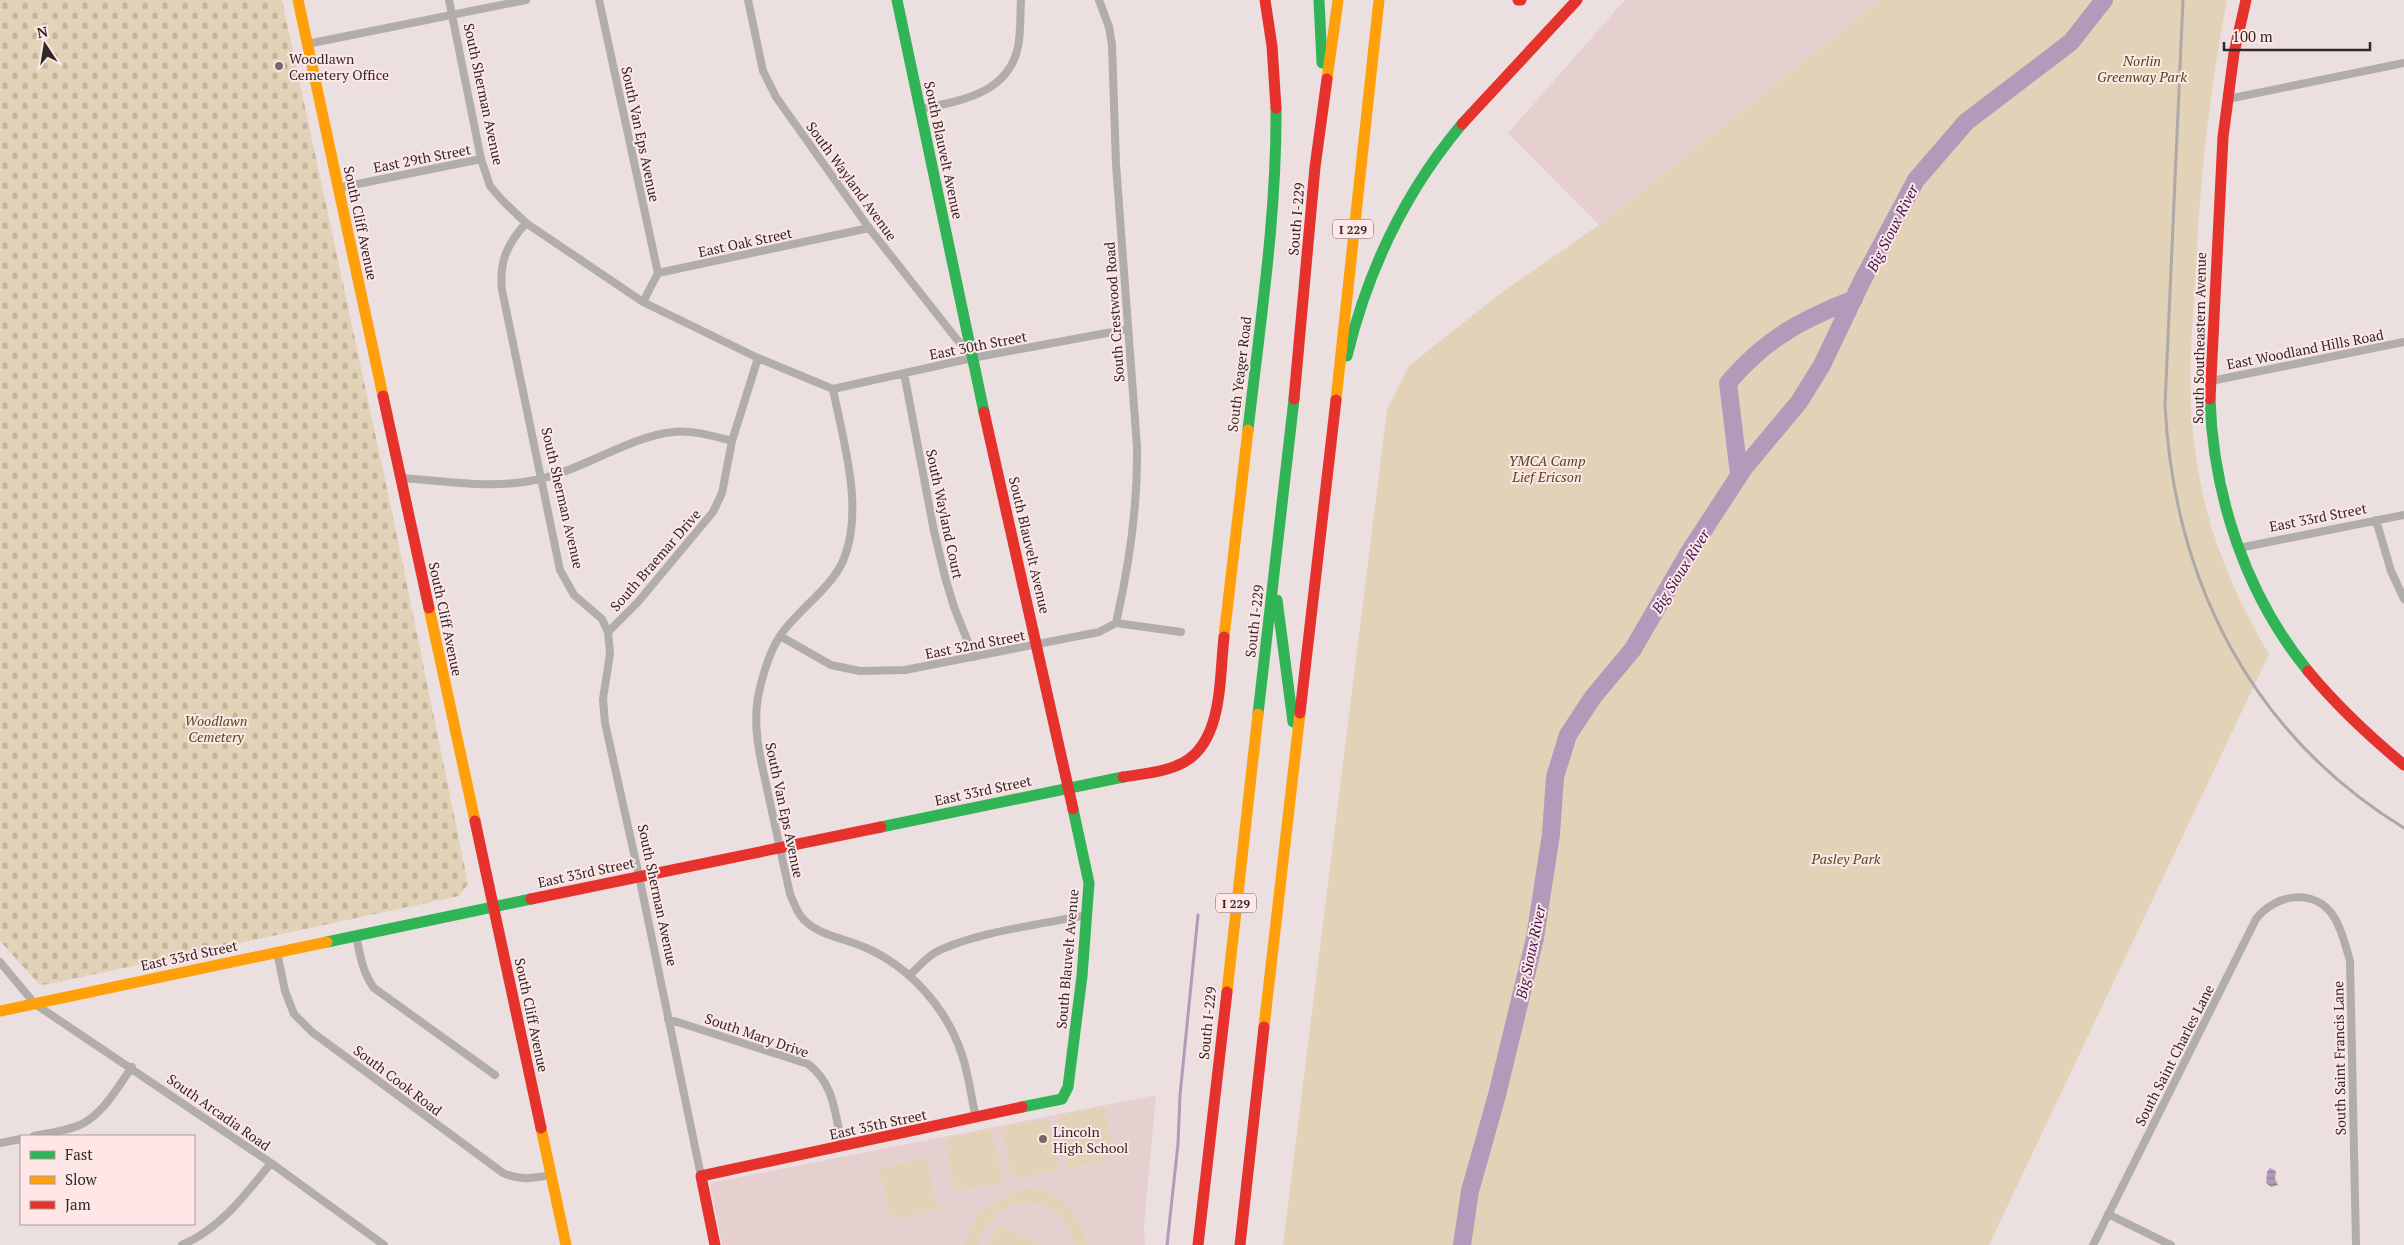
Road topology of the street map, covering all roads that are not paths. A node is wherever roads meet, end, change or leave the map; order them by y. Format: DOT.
graph roads {
  1 [pos="298,0"];
  2 [pos="449,0"];
  3 [pos="526,0"];
  4 [pos="599,0"];
  5 [pos="748,0"];
  6 [pos="897,0"];
  7 [pos="1021,0"];
  8 [pos="1098,0"];
  9 [pos="1265,0"];
  10 [pos="1319,0"];
  11 [pos="1338,0"];
  12 [pos="1379,0"];
  13 [pos="1577,0"];
  14 [pos="2246,0"];
  15 [pos="452,15"];
  16 [pos="307,44"];
  17 [pos="2404,63"];
  18 [pos="2228,99"];
  19 [pos="920,109"];
  20 [pos="1318,141"];
  21 [pos="481,159"];
  22 [pos="338,188"];
  23 [pos="526,223"];
  24 [pos="869,228"];
  25 [pos="658,274"];
  26 [pos="643,302"];
  27 [pos="1128,328"];
  28 [pos="2404,342"];
  29 [pos="758,358"];
  30 [pos="972,358"];
  31 [pos="904,373"];
  32 [pos="2211,381"];
  33 [pos="834,389"];
  34 [pos="732,441"];
  35 [pos="1329,458"];
  36 [pos="401,478"];
  37 [pos="542,479"];
  38 [pos="2404,515"];
  39 [pos="2376,520"];
  40 [pos="2239,548"];
  41 [pos="1274,579"];
  42 [pos="2404,599"];
  43 [pos="1116,623"];
  44 [pos="608,632"];
  45 [pos="1181,632"];
  46 [pos="780,636"];
  47 [pos="1038,644"];
  48 [pos="974,657"];
  49 [pos="1296,742"];
  50 [pos="1202,747"];
  51 [pos="2404,765"];
  52 [pos="1068,788"];
  53 [pos="780,847"];
  54 [pos="640,876"];
  55 [pos="2296,896"];
  56 [pos="493,907"];
  57 [pos="1087,915"];
  58 [pos="356,935"];
  59 [pos="277,952"];
  60 [pos="0,962"];
  61 [pos="910,974"];
  62 [pos="35,1004"];
  63 [pos="0,1011"];
  64 [pos="668,1018"];
  65 [pos="132,1067"];
  66 [pos="496,1075"];
  67 [pos="1062,1099"];
  68 [pos="976,1118"];
  69 [pos="39,1135"];
  70 [pos="20,1139"];
  71 [pos="0,1143"];
  72 [pos="842,1146"];
  73 [pos="271,1163"];
  74 [pos="551,1175"];
  75 [pos="701,1176"];
  76 [pos="2108,1214"];
  77 [pos="195,1243"];
  78 [pos="182,1245"];
  79 [pos="384,1245"];
  80 [pos="566,1245"];
  81 [pos="715,1245"];
  82 [pos="1198,1245"];
  83 [pos="1240,1245"];
  84 [pos="2093,1245"];
  85 [pos="2171,1245"];
  86 [pos="2356,1245"];
  1 -- 16 [label="main road, South Cliff Avenue"];
  2 -- 15 [label="street, South Sherman Avenue"];
  3 -- 15 [label="street"];
  4 -- 25 [label="street, South Van Eps Avenue"];
  5 -- 24 [label="street, South Wayland Avenue"];
  6 -- 19 [label="main road, South Blauvelt Avenue"];
  7 -- 19 [label="street"];
  8 -- 27 [label="street, South Crestwood Road"];
  9 -- 50 [label="main road, South Yeager Road"];
  10 -- 20 [label="main road"];
  11 -- 20 [label="main road, South I-229 / I 229"];
  12 -- 35 [label="main road, I 229"];
  13 -- 35 [label="main road"];
  14 -- 18 [label="main road, South Southeastern Avenue"];
  15 -- 16 [label="street"];
  15 -- 21 [label="street, South Sherman Avenue"];
  16 -- 22 [label="main road, South Cliff Avenue"];
  17 -- 18 [label="street"];
  18 -- 32 [label="main road, South Southeastern Avenue"];
  19 -- 30 [label="main road, South Blauvelt Avenue"];
  20 -- 41 [label="main road, South I-229 / I 229"];
  21 -- 22 [label="street, East 29th Street"];
  21 -- 23 [label="street, South Sherman Avenue"];
  22 -- 36 [label="main road, South Cliff Avenue"];
  23 -- 26 [label="street"];
  23 -- 37 [label="street, South Sherman Avenue"];
  24 -- 25 [label="street, East Oak Street"];
  24 -- 30 [label="street, South Wayland Avenue"];
  25 -- 26 [label="street"];
  26 -- 29 [label="street"];
  27 -- 30 [label="street, East 30th Street"];
  27 -- 43 [label="street, South Crestwood Road"];
  28 -- 32 [label="street, East Woodland Hills Road"];
  29 -- 33 [label="street"];
  29 -- 34 [label="street, South Braemar Drive"];
  30 -- 31 [label="street, East 30th Street"];
  30 -- 47 [label="main road, South Blauvelt Avenue"];
  31 -- 33 [label="street, East 30th Street"];
  31 -- 48 [label="street, South Wayland Court"];
  32 -- 40 [label="main road, South Southeastern Avenue"];
  33 -- 46 [label="street, South Van Eps Avenue"];
  34 -- 37 [label="street"];
  34 -- 44 [label="street, South Braemar Drive"];
  35 -- 49 [label="main road, I 229"];
  36 -- 37 [label="street"];
  36 -- 56 [label="main road, South Cliff Avenue"];
  37 -- 44 [label="street, South Sherman Avenue"];
  38 -- 39 [label="street, East 33rd Street"];
  39 -- 40 [label="street, East 33rd Street"];
  39 -- 42 [label="street"];
  40 -- 51 [label="main road, South Southeastern Avenue"];
  41 -- 49 [label="main road"];
  41 -- 82 [label="main road, South I-229 / I 229"];
  43 -- 45 [label="street"];
  43 -- 47 [label="street, East 32nd Street"];
  44 -- 54 [label="street, South Sherman Avenue"];
  46 -- 48 [label="street, East 32nd Street"];
  46 -- 53 [label="street, South Van Eps Avenue"];
  47 -- 48 [label="street, East 32nd Street"];
  47 -- 52 [label="main road, South Blauvelt Avenue"];
  49 -- 83 [label="main road, I 229"];
  50 -- 52 [label="main road, East 33rd Street"];
  52 -- 53 [label="main road, East 33rd Street"];
  52 -- 57 [label="main road, South Blauvelt Avenue"];
  53 -- 54 [label="main road, East 33rd Street"];
  53 -- 61 [label="street, South Van Eps Avenue"];
  54 -- 56 [label="main road, East 33rd Street"];
  54 -- 64 [label="street, South Sherman Avenue"];
  55 -- 76 [label="street, South Saint Charles Lane"];
  55 -- 86 [label="street, South Saint Francis Lane"];
  56 -- 58 [label="main road, East 33rd Street"];
  56 -- 74 [label="main road, South Cliff Avenue"];
  57 -- 61 [label="street"];
  57 -- 67 [label="main road, South Blauvelt Avenue"];
  58 -- 59 [label="main road, East 33rd Street"];
  58 -- 66 [label="street"];
  59 -- 62 [label="main road, East 33rd Street"];
  59 -- 74 [label="street, South Cook Road"];
  60 -- 62 [label="street"];
  61 -- 68 [label="street, South Van Eps Avenue"];
  62 -- 63 [label="main road, East 33rd Street"];
  62 -- 65 [label="street, South Arcadia Road"];
  64 -- 72 [label="street, South Mary Drive"];
  64 -- 75 [label="street, South Sherman Avenue"];
  65 -- 69 [label="street"];
  65 -- 73 [label="street, South Arcadia Road"];
  67 -- 68 [label="main road, East 35th Street"];
  68 -- 72 [label="main road, East 35th Street"];
  70 -- 71 [label="street"];
  72 -- 75 [label="main road, East 35th Street"];
  73 -- 77 [label="street"];
  73 -- 79 [label="street, South Arcadia Road"];
  74 -- 80 [label="main road, South Cliff Avenue"];
  75 -- 81 [label="main road, South Sherman Avenue"];
  76 -- 84 [label="street, South Saint Charles Lane"];
  76 -- 85 [label="street"];
  77 -- 78 [label="street"];
}
